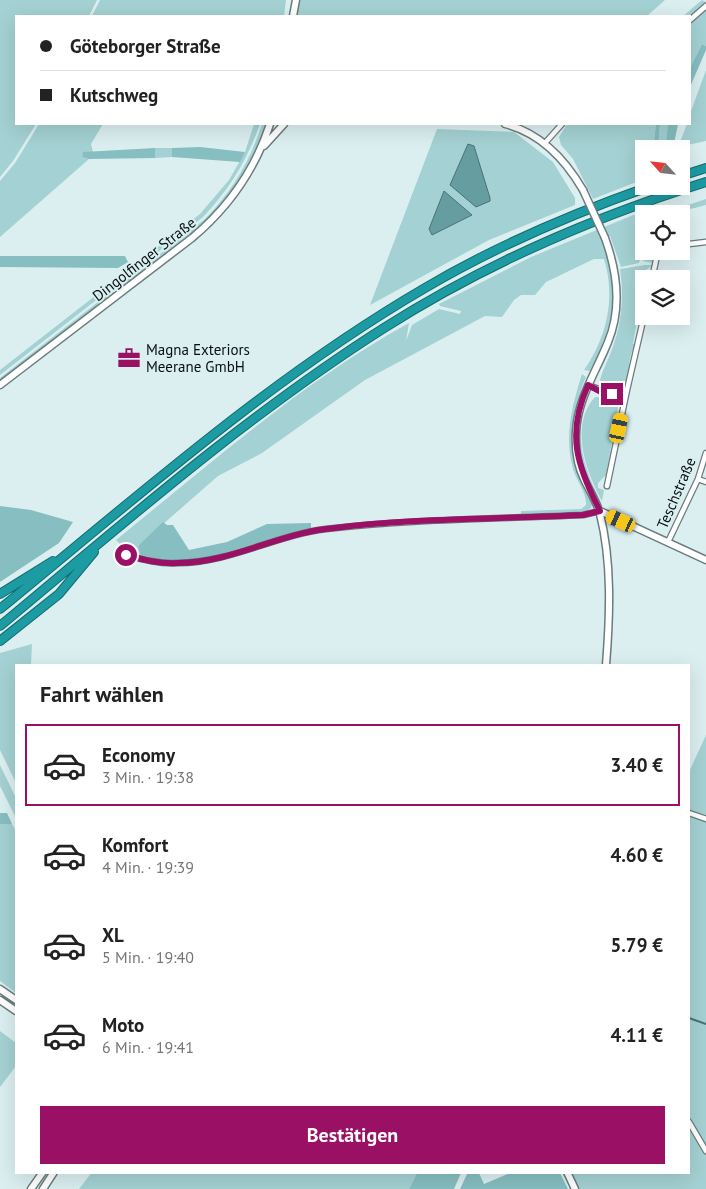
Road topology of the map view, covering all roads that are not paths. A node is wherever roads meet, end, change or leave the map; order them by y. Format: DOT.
graph roads {
  1 [pos="296,0"];
  2 [pos="706,6"];
  3 [pos="293,15"];
  4 [pos="691,19"];
  5 [pos="270,125"];
  6 [pos="283,125"];
  7 [pos="507,125"];
  8 [pos="561,125"];
  9 [pos="545,143"];
  10 [pos="261,149"];
  11 [pos="706,168"];
  12 [pos="690,173"];
  13 [pos="706,182"];
  14 [pos="635,192"];
  15 [pos="706,242"];
  16 [pos="690,244"];
  17 [pos="642,325"];
  18 [pos="0,385"];
  19 [pos="588,385"];
  20 [pos="627,390"];
  21 [pos="706,454"];
  22 [pos="698,479"];
  23 [pos="706,482"];
  24 [pos="607,486"];
  25 [pos="600,511"];
  26 [pos="104,540"];
  27 [pos="668,542"];
  28 [pos="70,552"];
  29 [pos="126,555"];
  30 [pos="706,560"];
  31 [pos="0,594"];
  32 [pos="0,609"];
  33 [pos="0,626"];
  34 [pos="0,641"];
  35 [pos="606,664"];
  36 [pos="690,813"];
  37 [pos="706,819"];
  38 [pos="0,989"];
  39 [pos="15,999"];
  40 [pos="0,1000"];
  41 [pos="15,1010"];
  42 [pos="690,1124"];
  43 [pos="706,1151"];
  44 [pos="42,1174"];
  45 [pos="53,1174"];
  46 [pos="568,1174"];
  47 [pos="32,1189"];
  48 [pos="43,1189"];
  49 [pos="575,1189"];
  1 -- 3 [label="street"];
  2 -- 4 [label="street"];
  5 -- 10 [label="street, Dingolfinger Straße"];
  6 -- 10 [label="street"];
  7 -- 9 [label="street"];
  8 -- 9 [label="street"];
  9 -- 19 [label="street, bridge"];
  10 -- 18 [label="street, Dingolfinger Straße"];
  11 -- 12 [label="highway"];
  13 -- 26 [label="highway"];
  14 -- 28 [label="highway"];
  15 -- 16 [label="street"];
  17 -- 20 [label="street"];
  19 -- 20 [label="street"];
  19 -- 25 [label="street"];
  20 -- 24 [label="street"];
  21 -- 22 [label="street, Teschstraße"];
  22 -- 23 [label="street"];
  22 -- 27 [label="street, Teschstraße"];
  25 -- 27 [label="street"];
  25 -- 29 [label="street"];
  25 -- 35 [label="street"];
  26 -- 33 [label="highway"];
  26 -- 34 [label="highway"];
  27 -- 30 [label="street"];
  28 -- 31 [label="highway"];
  28 -- 32 [label="highway"];
  36 -- 37 [label="street"];
  38 -- 39 [label="street"];
  40 -- 41 [label="street"];
  42 -- 43 [label="street"];
  44 -- 47 [label="street"];
  45 -- 48 [label="street"];
  46 -- 49 [label="street"];
}
